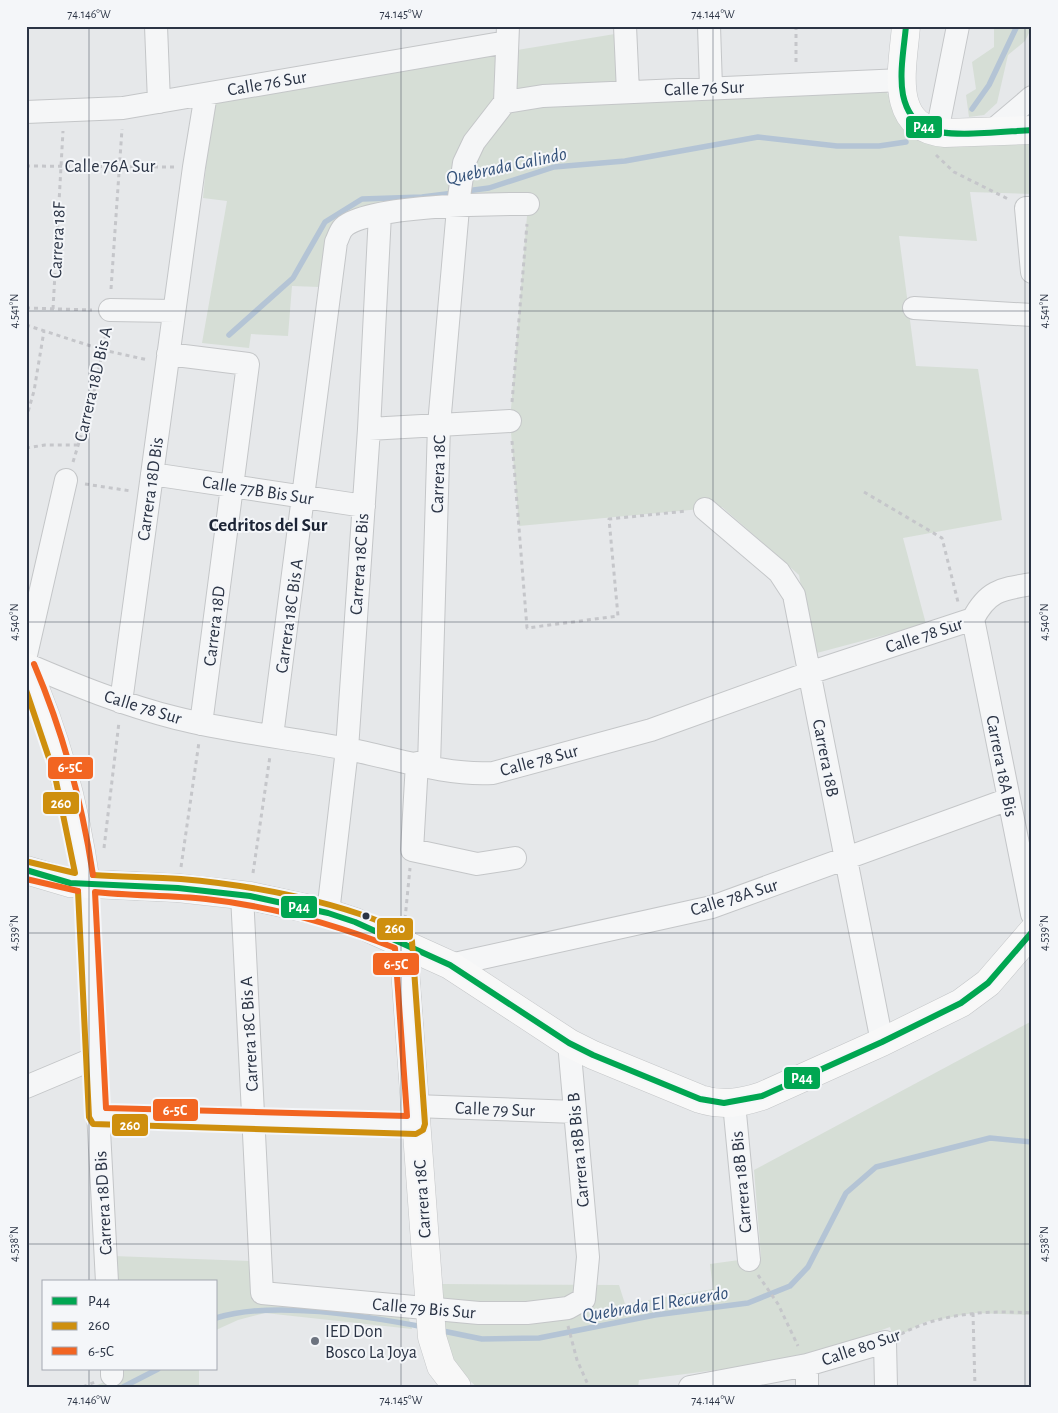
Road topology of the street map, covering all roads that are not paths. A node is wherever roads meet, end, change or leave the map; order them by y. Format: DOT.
graph roads {
  1 [pos="156,26"];
  2 [pos="625,26"];
  3 [pos="709,26"];
  4 [pos="906,26"];
  5 [pos="958,26"];
  6 [pos="508,34"];
  7 [pos="902,80"];
  8 [pos="711,88"];
  9 [pos="628,92"];
  10 [pos="206,94"];
  11 [pos="1032,97"];
  12 [pos="160,102"];
  13 [pos="506,102"];
  14 [pos="26,112"];
  15 [pos="923,125"];
  16 [pos="1032,130"];
  17 [pos="992,131"];
  18 [pos="459,195"];
  19 [pos="528,204"];
  20 [pos="1029,208"];
  21 [pos="380,214"];
  22 [pos="1032,272"];
  23 [pos="914,308"];
  24 [pos="110,310"];
  25 [pos="174,311"];
  26 [pos="1032,315"];
  27 [pos="167,359"];
  28 [pos="510,421"];
  29 [pos="439,425"];
  30 [pos="369,429"];
  31 [pos="66,480"];
  32 [pos="150,484"];
  33 [pos="232,486"];
  34 [pos="305,497"];
  35 [pos="364,506"];
  36 [pos="705,509"];
  37 [pos="1032,584"];
  38 [pos="968,621"];
  39 [pos="26,655"];
  40 [pos="26,666"];
  41 [pos="809,673"];
  42 [pos="121,702"];
  43 [pos="201,724"];
  44 [pos="272,736"];
  45 [pos="347,749"];
  46 [pos="423,765"];
  47 [pos="1009,799"];
  48 [pos="515,858"];
  49 [pos="846,860"];
  50 [pos="26,870"];
  51 [pos="93,884"];
  52 [pos="246,896"];
  53 [pos="328,913"];
  54 [pos="1032,914"];
  55 [pos="1032,932"];
  56 [pos="403,942"];
  57 [pos="450,965"];
  58 [pos="569,1042"];
  59 [pos="882,1042"];
  60 [pos="95,1058"];
  61 [pos="26,1088"];
  62 [pos="734,1104"];
  63 [pos="575,1112"];
  64 [pos="415,1115"];
  65 [pos="98,1117"];
  66 [pos="253,1121"];
  67 [pos="748,1260"];
  68 [pos="107,1280"];
  69 [pos="262,1293"];
  70 [pos="584,1299"];
  71 [pos="431,1323"];
  72 [pos="807,1376"];
  73 [pos="726,1384"];
  74 [pos="458,1387"];
  75 [pos="690,1387"];
  76 [pos="886,1387"];
  1 -- 12 [label="street"];
  2 -- 9 [label="street"];
  3 -- 8 [label="street"];
  4 -- 7 [label="street"];
  5 -- 15 [label="street"];
  6 -- 10 [label="street, Calle 76 Sur"];
  6 -- 13 [label="street"];
  7 -- 8 [label="street, Calle 76 Sur"];
  7 -- 15 [label="street"];
  8 -- 9 [label="street, Calle 76 Sur"];
  9 -- 13 [label="street, Calle 76 Sur"];
  10 -- 12 [label="street, Calle 76 Sur"];
  10 -- 25 [label="street, Carrera 18D Bis"];
  11 -- 17 [label="street"];
  12 -- 14 [label="street, Calle 76 Sur"];
  13 -- 18 [label="street"];
  15 -- 17 [label="street"];
  16 -- 17 [label="street"];
  18 -- 19 [label="street"];
  18 -- 21 [label="street"];
  18 -- 29 [label="street, Carrera 18C"];
  20 -- 22 [label="street"];
  21 -- 30 [label="street, Carrera 18C Bis"];
  21 -- 34 [label="street, Carrera 18C Bis A"];
  23 -- 26 [label="street"];
  24 -- 25 [label="street"];
  25 -- 27 [label="street, Carrera 18D Bis"];
  27 -- 32 [label="street, Carrera 18D Bis"];
  27 -- 33 [label="street, Carrera 18D"];
  28 -- 29 [label="street"];
  29 -- 30 [label="street"];
  29 -- 46 [label="street, Carrera 18C"];
  30 -- 35 [label="street, Carrera 18C Bis"];
  31 -- 39 [label="street"];
  32 -- 33 [label="street, Calle 77B Bis Sur"];
  32 -- 42 [label="street, Carrera 18D Bis"];
  33 -- 34 [label="street, Calle 77B Bis Sur"];
  33 -- 43 [label="street, Carrera 18D"];
  34 -- 35 [label="street, Calle 77B Bis Sur"];
  34 -- 44 [label="street, Carrera 18C Bis A"];
  35 -- 45 [label="street, Carrera 18C Bis"];
  36 -- 41 [label="street, Carrera 18B"];
  37 -- 38 [label="street, Calle 78 Sur"];
  38 -- 41 [label="street, Calle 78 Sur"];
  38 -- 47 [label="street, Carrera 18A Bis"];
  40 -- 42 [label="street, Calle 78 Sur"];
  40 -- 51 [label="street"];
  41 -- 46 [label="street, Calle 78 Sur"];
  41 -- 49 [label="street, Carrera 18B"];
  42 -- 43 [label="street, Calle 78 Sur"];
  43 -- 44 [label="street, Calle 78 Sur"];
  44 -- 45 [label="street, Calle 78 Sur"];
  45 -- 46 [label="street, Calle 78 Sur"];
  45 -- 53 [label="street, Carrera 18C Bis"];
  46 -- 48 [label="street, Carrera 18C"];
  47 -- 49 [label="street, Calle 78A Sur"];
  47 -- 54 [label="street, Carrera 18A Bis"];
  49 -- 57 [label="street, Calle 78A Sur"];
  49 -- 59 [label="street, Carrera 18B"];
  50 -- 51 [label="street"];
  51 -- 52 [label="street"];
  51 -- 60 [label="street, Carrera 18D Bis"];
  52 -- 53 [label="street"];
  52 -- 66 [label="street, Carrera 18C Bis A"];
  53 -- 56 [label="street"];
  55 -- 59 [label="street"];
  56 -- 57 [label="street"];
  56 -- 64 [label="street, Carrera 18C"];
  57 -- 58 [label="street"];
  58 -- 62 [label="street"];
  58 -- 63 [label="street, Carrera 18B Bis B"];
  59 -- 62 [label="street"];
  60 -- 61 [label="street"];
  60 -- 65 [label="street, Carrera 18D Bis"];
  62 -- 67 [label="street, Carrera 18B Bis"];
  63 -- 64 [label="street, Calle 79 Sur"];
  63 -- 70 [label="street, Carrera 18B Bis B"];
  64 -- 66 [label="street, Calle 79 Sur"];
  64 -- 71 [label="street, Carrera 18C"];
  65 -- 66 [label="street, Calle 79 Sur"];
  65 -- 68 [label="street, Carrera 18D Bis"];
  66 -- 69 [label="street, Carrera 18C Bis A"];
  69 -- 71 [label="street, Calle 79 Bis Sur"];
  70 -- 71 [label="street, Calle 79 Bis Sur"];
  71 -- 74 [label="street, Carrera 18C"];
  72 -- 73 [label="street, Calle 80 Sur"];
  72 -- 76 [label="street, Calle 80 Sur"];
  73 -- 75 [label="street, Calle 80 Sur"];
}
